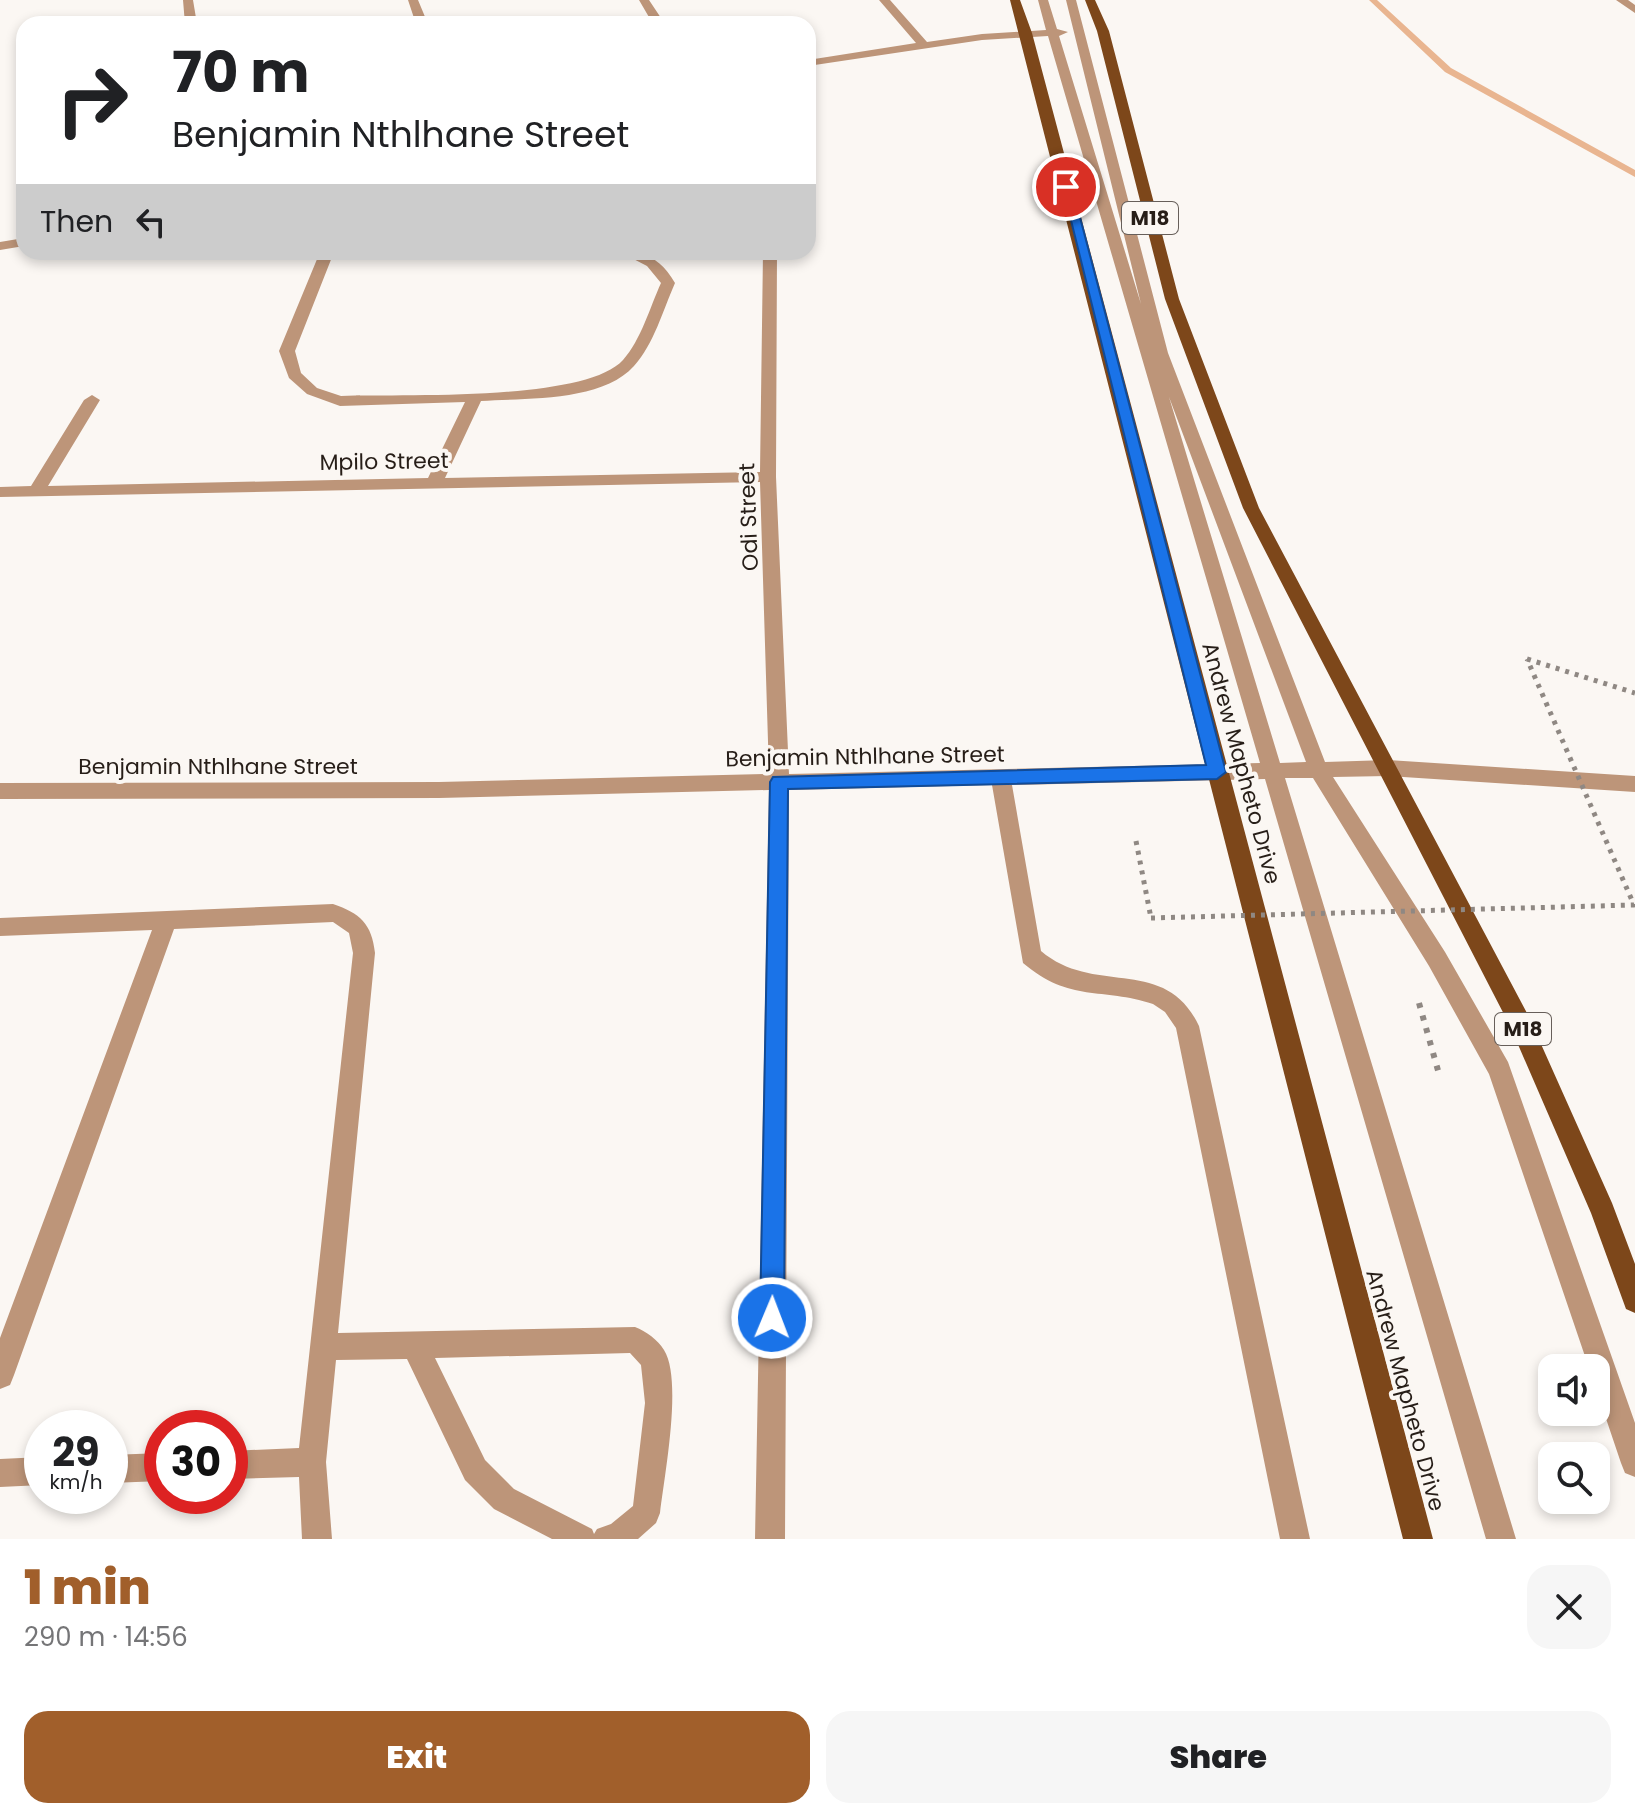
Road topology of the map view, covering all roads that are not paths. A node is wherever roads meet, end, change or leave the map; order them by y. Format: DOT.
graph roads {
  1 [pos="884,0"];
  2 [pos="1015,0"];
  3 [pos="1043,0"];
  4 [pos="1071,0"];
  5 [pos="1090,0"];
  6 [pos="1621,0"];
  7 [pos="1635,10"];
  8 [pos="1103,31"];
  9 [pos="1081,32"];
  10 [pos="1026,33"];
  11 [pos="1052,33"];
  12 [pos="923,44"];
  13 [pos="816,62"];
  14 [pos="324,260"];
  15 [pos="649,260"];
  16 [pos="770,260"];
  17 [pos="475,397"];
  18 [pos="92,400"];
  19 [pos="768,477"];
  20 [pos="435,482"];
  21 [pos="36,491"];
  22 [pos="0,492"];
  23 [pos="1388,768"];
  24 [pos="1271,770"];
  25 [pos="1319,771"];
  26 [pos="1217,772"];
  27 [pos="1001,778"];
  28 [pos="779,782"];
  29 [pos="1635,784"];
  30 [pos="0,791"];
  31 [pos="167,918"];
  32 [pos="0,927"];
  33 [pos="1635,1300"];
  34 [pos="414,1344"];
  35 [pos="325,1347"];
  36 [pos="0,1375"];
  37 [pos="312,1462"];
  38 [pos="1635,1463"];
  39 [pos="248,1464"];
  40 [pos="24,1472"];
  41 [pos="0,1473"];
  42 [pos="317,1539"];
  43 [pos="582,1539"];
  44 [pos="607,1539"];
  45 [pos="770,1539"];
  46 [pos="1295,1539"];
  47 [pos="1418,1539"];
  48 [pos="1501,1539"];
  1 -- 12 [label="street"];
  2 -- 10 [label="main road, Andrew Mapheto Drive"];
  3 -- 11 [label="street"];
  4 -- 9 [label="street"];
  5 -- 8 [label="main road, M18"];
  6 -- 7 [label="street"];
  8 -- 9 [label="street"];
  8 -- 23 [label="main road, M18"];
  9 -- 11 [label="street"];
  9 -- 25 [label="street"];
  10 -- 11 [label="street"];
  10 -- 12 [label="street"];
  10 -- 26 [label="main road, Andrew Mapheto Drive"];
  11 -- 24 [label="street"];
  12 -- 13 [label="street"];
  14 -- 17 [label="street"];
  15 -- 17 [label="street"];
  16 -- 19 [label="street, Odi Street"];
  17 -- 20 [label="street"];
  18 -- 21 [label="street"];
  19 -- 20 [label="street, Mpilo Street"];
  19 -- 28 [label="street, Odi Street"];
  20 -- 21 [label="street, Mpilo Street"];
  21 -- 22 [label="street, Mpilo Street"];
  23 -- 25 [label="street, Benjamin Nthlhane Street"];
  23 -- 29 [label="street, Benjamin Nthlhane Street"];
  23 -- 33 [label="main road, M18"];
  24 -- 25 [label="street, Benjamin Nthlhane Street"];
  24 -- 26 [label="street, Benjamin Nthlhane Street"];
  24 -- 48 [label="street"];
  25 -- 38 [label="street"];
  26 -- 27 [label="street, Benjamin Nthlhane Street"];
  26 -- 47 [label="main road, Andrew Mapheto Drive"];
  27 -- 28 [label="street, Benjamin Nthlhane Street"];
  27 -- 46 [label="street"];
  28 -- 30 [label="street, Benjamin Nthlhane Street"];
  28 -- 45 [label="street, Odi Street"];
  31 -- 32 [label="street"];
  31 -- 35 [label="street"];
  31 -- 36 [label="street"];
  34 -- 35 [label="street"];
  34 -- 43 [label="street"];
  34 -- 44 [label="street"];
  35 -- 37 [label="street"];
  37 -- 39 [label="street"];
  37 -- 42 [label="street"];
  40 -- 41 [label="street"];
}
